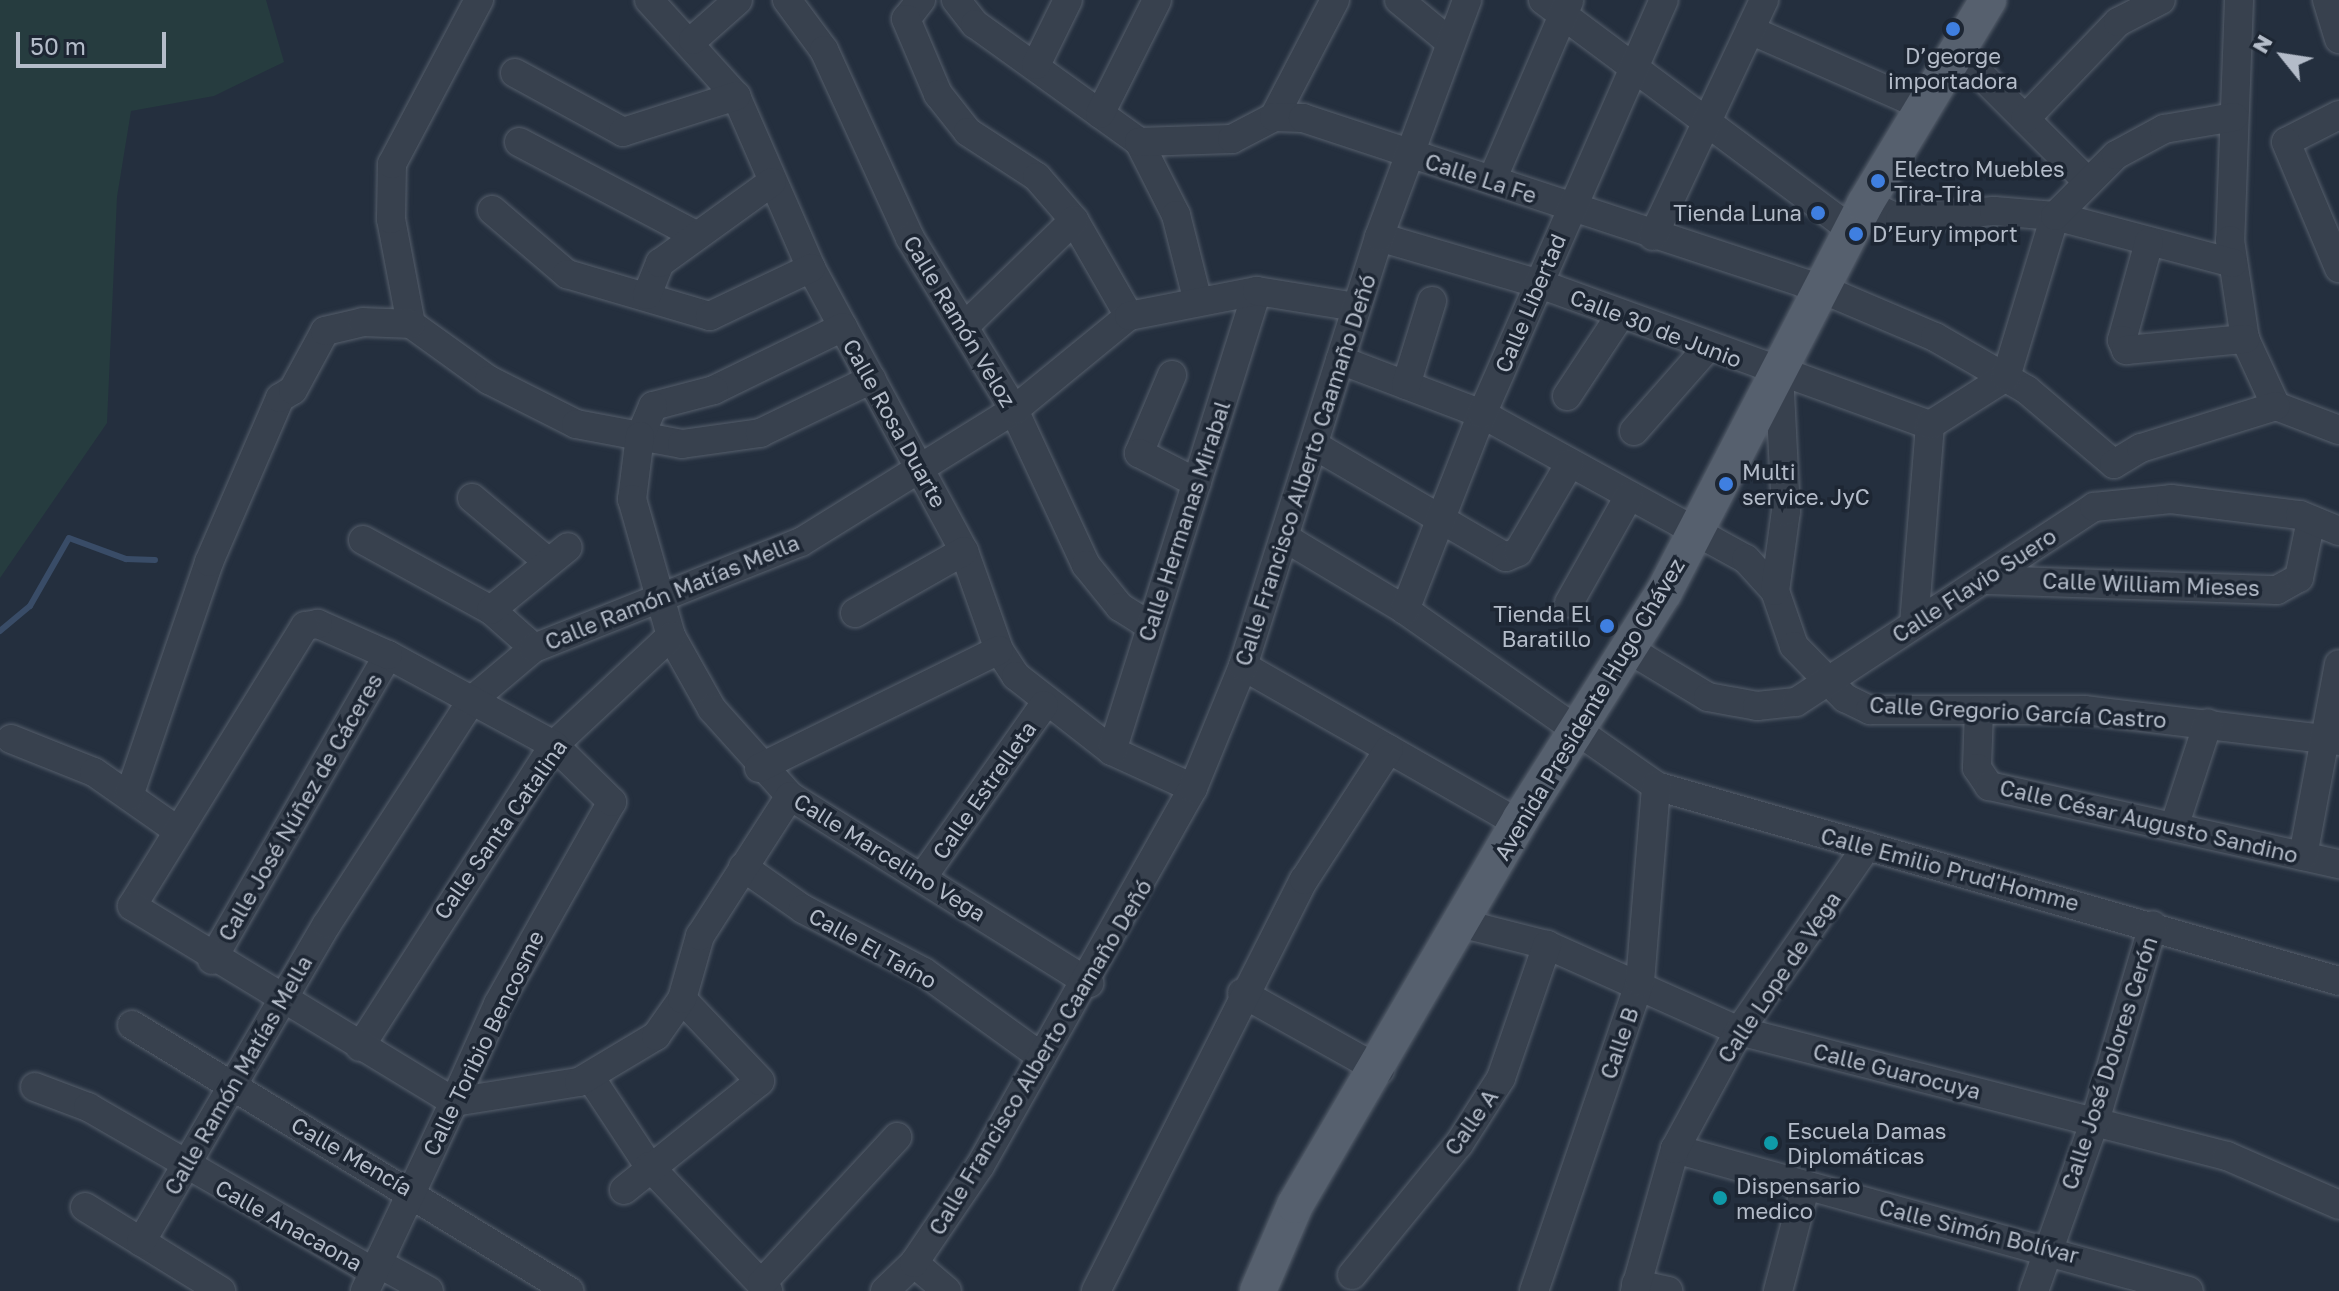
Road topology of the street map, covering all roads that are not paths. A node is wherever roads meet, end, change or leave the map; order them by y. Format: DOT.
graph roads {
  1 [pos="479,0"];
  2 [pos="649,0"];
  3 [pos="738,0"];
  4 [pos="787,0"];
  5 [pos="921,0"];
  6 [pos="956,0"];
  7 [pos="1068,0"];
  8 [pos="1157,0"];
  9 [pos="1335,0"];
  10 [pos="1399,0"];
  11 [pos="1467,0"];
  12 [pos="1664,0"];
  13 [pos="1764,0"];
  14 [pos="2161,0"];
  15 [pos="2239,0"];
  16 [pos="2327,0"];
  17 [pos="1980,2"];
  18 [pos="1558,5"];
  19 [pos="1750,30"];
  20 [pos="2339,39"];
  21 [pos="693,40"];
  22 [pos="1451,43"];
  23 [pos="1957,51"];
  24 [pos="1036,65"];
  25 [pos="1633,70"];
  26 [pos="515,73"];
  27 [pos="736,96"];
  28 [pos="1923,106"];
  29 [pos="1100,114"];
  30 [pos="2339,115"];
  31 [pos="1274,117"];
  32 [pos="2234,117"];
  33 [pos="2025,119"];
  34 [pos="1706,125"];
  35 [pos="519,142"];
  36 [pos="1139,142"];
  37 [pos="1407,153"];
  38 [pos="2085,179"];
  39 [pos="1492,180"];
  40 [pos="772,182"];
  41 [pos="1571,208"];
  42 [pos="492,210"];
  43 [pos="2055,216"];
  44 [pos="1859,217"];
  45 [pos="1074,220"];
  46 [pos="697,236"];
  47 [pos="1653,236"];
  48 [pos="1379,237"];
  49 [pos="2149,242"];
  50 [pos="2233,263"];
  51 [pos="811,268"];
  52 [pos="2339,268"];
  53 [pos="1540,284"];
  54 [pos="1822,289"];
  55 [pos="1257,291"];
  56 [pos="647,295"];
  57 [pos="1197,298"];
  58 [pos="1432,301"];
  59 [pos="1356,307"];
  60 [pos="1621,314"];
  61 [pos="1129,316"];
  62 [pos="411,324"];
  63 [pos="965,326"];
  64 [pos="843,327"];
  65 [pos="2245,339"];
  66 [pos="1708,347"];
  67 [pos="1340,360"];
  68 [pos="1779,374"];
  69 [pos="1172,375"];
  70 [pos="2006,377"];
  71 [pos="872,379"];
  72 [pos="1406,385"];
  73 [pos="1567,396"];
  74 [pos="2276,406"];
  75 [pos="1014,410"];
  76 [pos="1482,414"];
  77 [pos="1930,425"];
  78 [pos="2339,430"];
  79 [pos="1634,431"];
  80 [pos="640,436"];
  81 [pos="1314,445"];
  82 [pos="1570,463"];
  83 [pos="2114,464"];
  84 [pos="922,468"];
  85 [pos="1197,483"];
  86 [pos="1629,496"];
  87 [pos="472,498"];
  88 [pos="2094,507"];
  89 [pos="2311,520"];
  90 [pos="1444,522"];
  91 [pos="2339,531"];
  92 [pos="1695,533"];
  93 [pos="1287,539"];
  94 [pos="363,540"];
  95 [pos="964,551"];
  96 [pos="1987,580"];
  97 [pos="1775,591"];
  98 [pos="658,594"];
  99 [pos="1569,603"];
  100 [pos="491,610"];
  101 [pos="1405,610"];
  102 [pos="855,613"];
  103 [pos="1914,624"];
  104 [pos="1151,626"];
  105 [pos="671,636"];
  106 [pos="534,648"];
  107 [pos="999,650"];
  108 [pos="1630,650"];
  109 [pos="388,655"];
  110 [pos="2339,664"];
  111 [pos="1243,666"];
  112 [pos="1828,680"];
  113 [pos="471,701"];
  114 [pos="1044,705"];
  115 [pos="1979,710"];
  116 [pos="2208,723"];
  117 [pos="1573,731"];
  118 [pos="11,739"];
  119 [pos="2333,741"];
  120 [pos="554,745"];
  121 [pos="1389,749"];
  122 [pos="1112,751"];
  123 [pos="759,768"];
  124 [pos="1656,786"];
  125 [pos="1193,788"];
  126 [pos="129,796"];
  127 [pos="790,796"];
  128 [pos="1518,823"];
  129 [pos="2174,827"];
  130 [pos="174,828"];
  131 [pos="1867,846"];
  132 [pos="2303,856"];
  133 [pos="2339,864"];
  134 [pos="743,867"];
  135 [pos="924,875"];
  136 [pos="1460,923"];
  137 [pos="2153,925"];
  138 [pos="1547,945"];
  139 [pos="212,960"];
  140 [pos="2339,981"];
  141 [pos="1640,982"];
  142 [pos="1089,983"];
  143 [pos="1242,993"];
  144 [pos="682,999"];
  145 [pos="281,1001"];
  146 [pos="132,1025"];
  147 [pos="1739,1031"];
  148 [pos="360,1047"];
  149 [pos="1042,1057"];
  150 [pos="1380,1070"];
  151 [pos="590,1077"];
  152 [pos="35,1087"];
  153 [pos="231,1087"];
  154 [pos="454,1102"];
  155 [pos="2095,1121"];
  156 [pos="897,1137"];
  157 [pos="1675,1149"];
  158 [pos="184,1165"];
  159 [pos="649,1166"];
  160 [pos="1805,1188"];
  161 [pos="412,1190"];
  162 [pos="624,1190"];
  163 [pos="2339,1205"];
  164 [pos="85,1207"];
  165 [pos="141,1242"];
  166 [pos="2047,1247"];
  167 [pos="914,1263"];
  168 [pos="372,1275"];
  169 [pos="1352,1275"];
  170 [pos="765,1287"];
  171 [pos="1635,1287"];
  172 [pos="221,1291"];
  173 [pos="429,1291"];
  174 [pos="569,1291"];
  175 [pos="885,1291"];
  176 [pos="947,1291"];
  177 [pos="1096,1291"];
  178 [pos="1258,1291"];
  179 [pos="1534,1291"];
  180 [pos="1668,1291"];
  181 [pos="1778,1291"];
  182 [pos="2034,1291"];
  183 [pos="2189,1291"];
  1 -- 62 [label="street"];
  2 -- 21 [label="street, Calle Rosa Duarte"];
  3 -- 21 [label="street"];
  4 -- 63 [label="street, Calle Ramón Veloz"];
  5 -- 45 [label="street"];
  6 -- 24 [label="street"];
  7 -- 24 [label="street"];
  8 -- 29 [label="street"];
  9 -- 31 [label="street"];
  10 -- 22 [label="street"];
  11 -- 22 [label="street, Calle Francisco Alberto Caamaño Deñó"];
  12 -- 25 [label="street, Calle Libertad"];
  13 -- 19 [label="street"];
  14 -- 33 [label="street"];
  15 -- 32 [label="street"];
  16 -- 20 [label="street"];
  17 -- 23 [label="main road, Avenida Presidente Hugo Chávez"];
  18 -- 25 [label="street"];
  18 -- 39 [label="street"];
  19 -- 28 [label="street"];
  19 -- 34 [label="street"];
  21 -- 27 [label="street, Calle Rosa Duarte"];
  22 -- 37 [label="street, Calle Francisco Alberto Caamaño Deñó"];
  23 -- 28 [label="main road, Avenida Presidente Hugo Chávez"];
  23 -- 33 [label="street"];
  24 -- 29 [label="street"];
  25 -- 34 [label="street"];
  25 -- 41 [label="street, Calle Libertad"];
  26 -- 27 [label="street"];
  27 -- 40 [label="street, Calle Rosa Duarte"];
  28 -- 44 [label="main road, Avenida Presidente Hugo Chávez"];
  29 -- 36 [label="street"];
  30 -- 52 [label="street"];
  31 -- 36 [label="street"];
  31 -- 37 [label="street, Calle La Fe"];
  32 -- 38 [label="street"];
  32 -- 50 [label="street"];
  33 -- 38 [label="street"];
  34 -- 44 [label="street"];
  34 -- 47 [label="street"];
  35 -- 46 [label="street"];
  36 -- 57 [label="street"];
  37 -- 39 [label="street, Calle La Fe"];
  37 -- 48 [label="street, Calle Francisco Alberto Caamaño Deñó"];
  38 -- 43 [label="street"];
  39 -- 41 [label="street, Calle La Fe"];
  40 -- 46 [label="street"];
  40 -- 51 [label="street, Calle Rosa Duarte"];
  41 -- 47 [label="street, Calle La Fe"];
  41 -- 53 [label="street, Calle Libertad"];
  42 -- 56 [label="street"];
  43 -- 44 [label="street"];
  43 -- 49 [label="street"];
  43 -- 70 [label="street"];
  44 -- 54 [label="main road, Avenida Presidente Hugo Chávez"];
  45 -- 61 [label="street"];
  45 -- 63 [label="street"];
  46 -- 56 [label="street"];
  47 -- 54 [label="street, Calle La Fe"];
  48 -- 53 [label="street, Calle 30 de Junio"];
  48 -- 59 [label="street, Calle Francisco Alberto Caamaño Deñó"];
  49 -- 50 [label="street"];
  49 -- 65 [label="street"];
  50 -- 65 [label="street"];
  51 -- 56 [label="street"];
  51 -- 64 [label="street, Calle Rosa Duarte"];
  53 -- 60 [label="street, Calle 30 de Junio"];
  53 -- 76 [label="street, Calle Libertad"];
  54 -- 68 [label="main road, Avenida Presidente Hugo Chávez"];
  54 -- 70 [label="street, Calle La Fe"];
  55 -- 57 [label="street, Calle Ramón Matías Mella"];
  55 -- 59 [label="street, Calle Ramón Matías Mella"];
  55 -- 85 [label="street, Calle Hermanas Mirabal"];
  57 -- 61 [label="street, Calle Ramón Matías Mella"];
  58 -- 72 [label="street"];
  59 -- 67 [label="street, Calle Francisco Alberto Caamaño Deñó"];
  60 -- 66 [label="street, Calle 30 de Junio"];
  60 -- 73 [label="street"];
  61 -- 75 [label="street, Calle Ramón Matías Mella"];
  62 -- 80 [label="street"];
  62 -- 126 [label="street"];
  63 -- 75 [label="street, Calle Ramón Veloz"];
  64 -- 71 [label="street, Calle Rosa Duarte"];
  64 -- 80 [label="street"];
  65 -- 74 [label="street"];
  66 -- 68 [label="street, Calle 30 de Junio"];
  66 -- 79 [label="street"];
  67 -- 72 [label="street, Calle Gregorio García Castro"];
  67 -- 81 [label="street, Calle Francisco Alberto Caamaño Deñó"];
  68 -- 77 [label="street, Calle 30 de Junio"];
  68 -- 92 [label="main road, Avenida Presidente Hugo Chávez"];
  68 -- 97 [label="street"];
  69 -- 85 [label="street"];
  70 -- 77 [label="street"];
  70 -- 83 [label="street, Calle La Fe"];
  71 -- 80 [label="street"];
  71 -- 84 [label="street, Calle Rosa Duarte"];
  72 -- 76 [label="street, Calle Gregorio García Castro"];
  74 -- 78 [label="street"];
  74 -- 83 [label="street"];
  75 -- 84 [label="street, Calle Ramón Matías Mella"];
  75 -- 104 [label="street, Calle Ramón Veloz"];
  76 -- 82 [label="street, Calle Gregorio García Castro"];
  76 -- 90 [label="street, Calle Libertad"];
  77 -- 103 [label="street"];
  80 -- 98 [label="street, Calle Marcelino Vega"];
  81 -- 90 [label="street"];
  81 -- 93 [label="street, Calle Francisco Alberto Caamaño Deñó"];
  82 -- 86 [label="street, Calle Gregorio García Castro"];
  82 -- 90 [label="street"];
  83 -- 88 [label="street"];
  84 -- 95 [label="street, Calle Rosa Duarte"];
  84 -- 98 [label="street, Calle Ramón Matías Mella"];
  85 -- 104 [label="street, Calle Hermanas Mirabal"];
  86 -- 92 [label="street, Calle Gregorio García Castro"];
  86 -- 99 [label="street"];
  87 -- 100 [label="street"];
  88 -- 89 [label="street, Calle Flavio Suero"];
  88 -- 96 [label="street, Calle Flavio Suero"];
  89 -- 91 [label="street, Calle Flavio Suero"];
  89 -- 96 [label="street, Calle William Mieses"];
  90 -- 101 [label="street, Calle Libertad"];
  92 -- 97 [label="street, Calle Gregorio García Castro"];
  92 -- 108 [label="main road, Avenida Presidente Hugo Chávez"];
  93 -- 101 [label="street, Calle Emilio Prud'Homme"];
  93 -- 111 [label="street, Calle Francisco Alberto Caamaño Deñó"];
  94 -- 100 [label="street"];
  95 -- 102 [label="street"];
  95 -- 107 [label="street, Calle Rosa Duarte"];
  96 -- 103 [label="street, Calle Flavio Suero"];
  97 -- 112 [label="street, Calle Gregorio García Castro"];
  98 -- 105 [label="street, Calle Marcelino Vega"];
  98 -- 106 [label="street, Calle Ramón Matías Mella"];
  100 -- 106 [label="street"];
  101 -- 117 [label="street, Calle Emilio Prud'Homme"];
  103 -- 112 [label="street, Calle Flavio Suero"];
  104 -- 122 [label="street, Calle Hermanas Mirabal"];
  105 -- 120 [label="street, Calle Santa Catalina"];
  105 -- 123 [label="street, Calle Marcelino Vega"];
  106 -- 113 [label="street, Calle Ramón Matías Mella"];
  107 -- 114 [label="street, Calle Rosa Duarte"];
  107 -- 123 [label="street"];
  108 -- 112 [label="street, Calle Flavio Suero"];
  108 -- 117 [label="main road, Avenida Presidente Hugo Chávez"];
  109 -- 113 [label="street"];
  109 -- 130 [label="street"];
  109 -- 139 [label="street, Calle José Núñez de Cáceres"];
  110 -- 119 [label="street"];
  111 -- 121 [label="street"];
  111 -- 125 [label="street, Calle Francisco Alberto Caamaño Deñó"];
  112 -- 115 [label="street, Calle Gregorio García Castro"];
  113 -- 120 [label="street"];
  113 -- 145 [label="street, Calle Ramón Matías Mella"];
  114 -- 122 [label="street, Calle Rosa Duarte"];
  114 -- 135 [label="street, Calle Estrelleta"];
  115 -- 116 [label="street, Calle Gregorio García Castro"];
  115 -- 129 [label="street, Calle César Augusto Sandino"];
  116 -- 119 [label="street, Calle Gregorio García Castro"];
  116 -- 129 [label="street"];
  117 -- 124 [label="street, Calle Emilio Prud'Homme"];
  117 -- 128 [label="main road, Avenida Presidente Hugo Chávez"];
  118 -- 126 [label="street"];
  119 -- 132 [label="street"];
  120 -- 148 [label="street, Calle Santa Catalina"];
  120 -- 154 [label="street, Calle Toribio Bencosme"];
  121 -- 128 [label="street"];
  121 -- 143 [label="street"];
  122 -- 125 [label="street, Calle Rosa Duarte"];
  123 -- 127 [label="street, Calle Marcelino Vega"];
  124 -- 131 [label="street, Calle Emilio Prud'Homme"];
  124 -- 141 [label="street, Calle B"];
  125 -- 142 [label="street, Calle Francisco Alberto Caamaño Deñó"];
  126 -- 130 [label="street"];
  127 -- 134 [label="street"];
  127 -- 135 [label="street, Calle Marcelino Vega"];
  128 -- 136 [label="main road, Avenida Presidente Hugo Chávez"];
  129 -- 132 [label="street, Calle César Augusto Sandino"];
  130 -- 139 [label="street"];
  131 -- 137 [label="street, Calle Emilio Prud'Homme"];
  131 -- 147 [label="street, Calle Lope de Vega"];
  132 -- 133 [label="street, Calle César Augusto Sandino"];
  134 -- 144 [label="street"];
  134 -- 149 [label="street, Calle El Taíno"];
  135 -- 142 [label="street, Calle Marcelino Vega"];
  136 -- 138 [label="street, Calle Guarocuya"];
  136 -- 150 [label="main road, Avenida Presidente Hugo Chávez"];
  137 -- 140 [label="street, Calle Emilio Prud'Homme"];
  137 -- 155 [label="street, Calle José Dolores Cerón"];
  138 -- 141 [label="street, Calle Guarocuya"];
  138 -- 169 [label="street, Calle A"];
  139 -- 145 [label="street"];
  141 -- 147 [label="street, Calle Guarocuya"];
  141 -- 179 [label="street, Calle B"];
  142 -- 149 [label="street, Calle Francisco Alberto Caamaño Deñó"];
  143 -- 150 [label="street"];
  143 -- 177 [label="street"];
  144 -- 151 [label="street"];
  144 -- 159 [label="street"];
  145 -- 148 [label="street"];
  145 -- 153 [label="street, Calle Ramón Matías Mella"];
  146 -- 153 [label="street, Calle Mencía"];
  147 -- 155 [label="street, Calle Guarocuya"];
  147 -- 157 [label="street, Calle Lope de Vega"];
  148 -- 154 [label="street"];
  149 -- 167 [label="street, Calle Francisco Alberto Caamaño Deñó"];
  150 -- 178 [label="main road, Avenida Presidente Hugo Chávez"];
  151 -- 154 [label="street"];
  151 -- 159 [label="street"];
  152 -- 158 [label="street, Calle Anacaona"];
  153 -- 158 [label="street, Calle Ramón Matías Mella"];
  153 -- 161 [label="street, Calle Mencía"];
  154 -- 161 [label="street, Calle Toribio Bencosme"];
  155 -- 163 [label="street, Calle Guarocuya"];
  155 -- 166 [label="street, Calle José Dolores Cerón"];
  156 -- 170 [label="street"];
  157 -- 160 [label="street, Calle Simón Bolívar"];
  157 -- 171 [label="street, Calle Lope de Vega"];
  158 -- 165 [label="street, Calle Ramón Matías Mella"];
  158 -- 168 [label="street, Calle Anacaona"];
  159 -- 162 [label="street"];
  159 -- 170 [label="street"];
  160 -- 166 [label="street, Calle Simón Bolívar"];
  160 -- 181 [label="street"];
  161 -- 168 [label="street, Calle Toribio Bencosme"];
  161 -- 174 [label="street, Calle Mencía"];
  164 -- 165 [label="street"];
  165 -- 172 [label="street"];
  166 -- 182 [label="street, Calle José Dolores Cerón"];
  166 -- 183 [label="street, Calle Simón Bolívar"];
  167 -- 175 [label="street, Calle Francisco Alberto Caamaño Deñó"];
  167 -- 176 [label="street"];
  168 -- 173 [label="street, Calle Anacaona"];
  171 -- 180 [label="street"];
}
